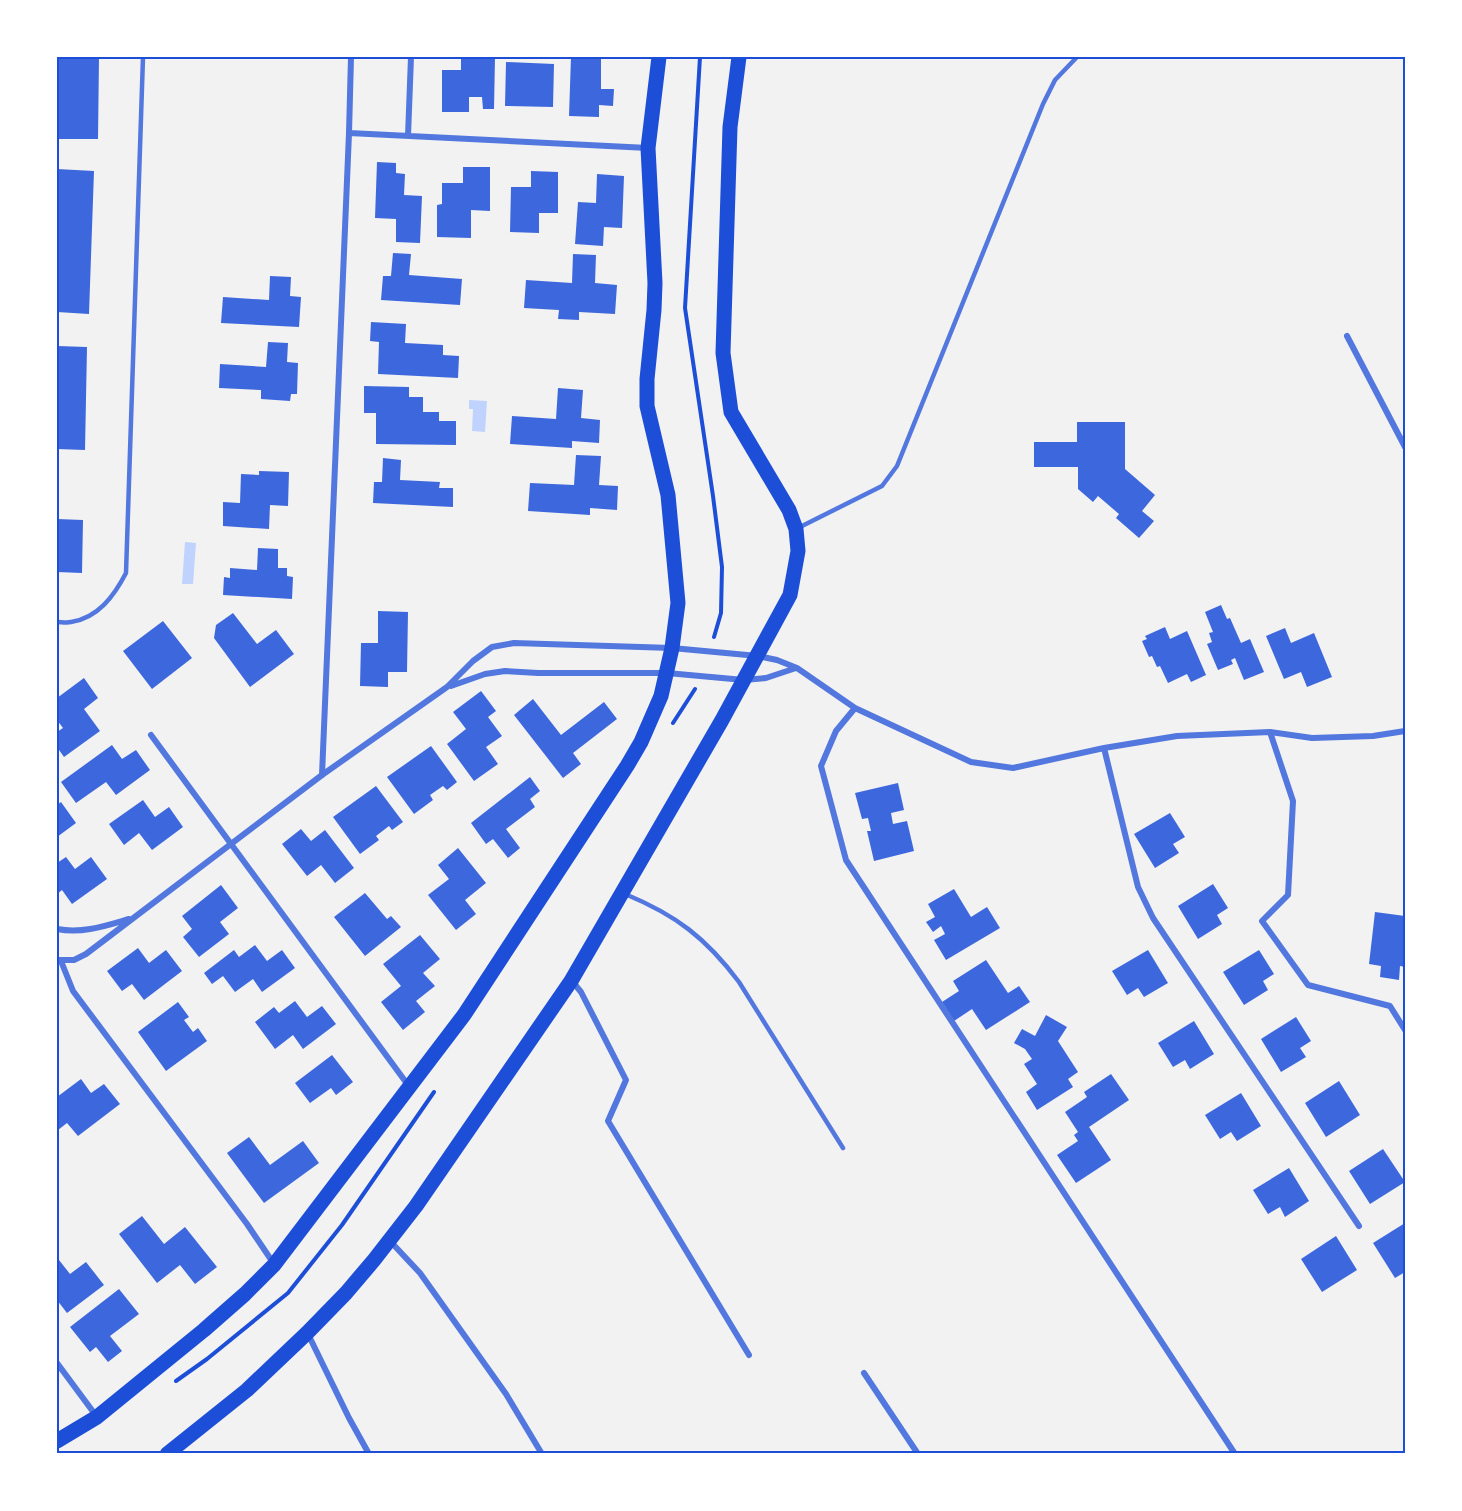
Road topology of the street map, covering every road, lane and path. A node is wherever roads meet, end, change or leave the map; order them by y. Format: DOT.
graph roads {
  1 [pos="143,57"];
  2 [pos="351,57"];
  3 [pos="411,57"];
  4 [pos="659,57"];
  5 [pos="700,57"];
  6 [pos="739,57"];
  7 [pos="1077,57"];
  8 [pos="349,134"];
  9 [pos="408,136"];
  10 [pos="648,148"];
  11 [pos="1347,336"];
  12 [pos="1405,447"];
  13 [pos="796,529"];
  14 [pos="57,622"];
  15 [pos="672,648"];
  16 [pos="710,651"];
  17 [pos="758,656"];
  18 [pos="797,668"];
  19 [pos="667,673"];
  20 [pos="702,677"];
  21 [pos="744,680"];
  22 [pos="447,687"];
  23 [pos="855,708"];
  24 [pos="672,726"];
  25 [pos="1405,731"];
  26 [pos="1270,732"];
  27 [pos="151,735"];
  28 [pos="1104,748"];
  29 [pos="322,775"];
  30 [pos="231,844"];
  31 [pos="622,893"];
  32 [pos="135,917"];
  33 [pos="57,929"];
  34 [pos="59,961"];
  35 [pos="572,981"];
  36 [pos="1405,1030"];
  37 [pos="410,1088"];
  38 [pos="436,1089"];
  39 [pos="843,1148"];
  40 [pos="1359,1226"];
  41 [pos="390,1241"];
  42 [pos="274,1265"];
  43 [pos="307,1333"];
  44 [pos="749,1355"];
  45 [pos="57,1363"];
  46 [pos="864,1372"];
  47 [pos="169,1386"];
  48 [pos="97,1417"];
  49 [pos="57,1441"];
  50 [pos="172,1453"];
  51 [pos="369,1454"];
  52 [pos="542,1454"];
  53 [pos="918,1454"];
  54 [pos="1235,1454"];
  1 -- 14 [label="lane"];
  2 -- 8 [label="street"];
  3 -- 9 [label="street"];
  4 -- 10 [label="main road"];
  5 -- 16 [label="path"];
  6 -- 13 [label="main road"];
  7 -- 13 [label="lane"];
  8 -- 9 [label="street"];
  8 -- 29 [label="street"];
  9 -- 10 [label="street"];
  10 -- 15 [label="main road"];
  11 -- 12 [label="street"];
  13 -- 17 [label="main road"];
  15 -- 16 [label="street"];
  15 -- 19 [label="main road"];
  15 -- 22 [label="street"];
  16 -- 17 [label="street"];
  17 -- 18 [label="street"];
  17 -- 21 [label="main road"];
  18 -- 21 [label="street"];
  18 -- 23 [label="street"];
  19 -- 20 [label="street"];
  19 -- 22 [label="street"];
  19 -- 37 [label="main road"];
  20 -- 21 [label="street"];
  20 -- 24 [label="path"];
  21 -- 31 [label="main road"];
  22 -- 29 [label="street"];
  23 -- 28 [label="street"];
  23 -- 54 [label="street"];
  25 -- 26 [label="street"];
  26 -- 28 [label="street"];
  26 -- 36 [label="street"];
  27 -- 30 [label="street"];
  28 -- 40 [label="street"];
  29 -- 30 [label="street"];
  30 -- 32 [label="street"];
  30 -- 37 [label="street"];
  31 -- 35 [label="main road"];
  31 -- 39 [label="lane"];
  32 -- 33 [label="street"];
  32 -- 34 [label="street"];
  34 -- 42 [label="street"];
  35 -- 41 [label="main road"];
  35 -- 44 [label="street"];
  37 -- 42 [label="main road"];
  38 -- 47 [label="path"];
  41 -- 43 [label="main road"];
  41 -- 52 [label="street"];
  42 -- 48 [label="main road"];
  43 -- 50 [label="main road"];
  43 -- 51 [label="street"];
  45 -- 48 [label="street"];
  46 -- 53 [label="street"];
  48 -- 49 [label="main road"];
}
